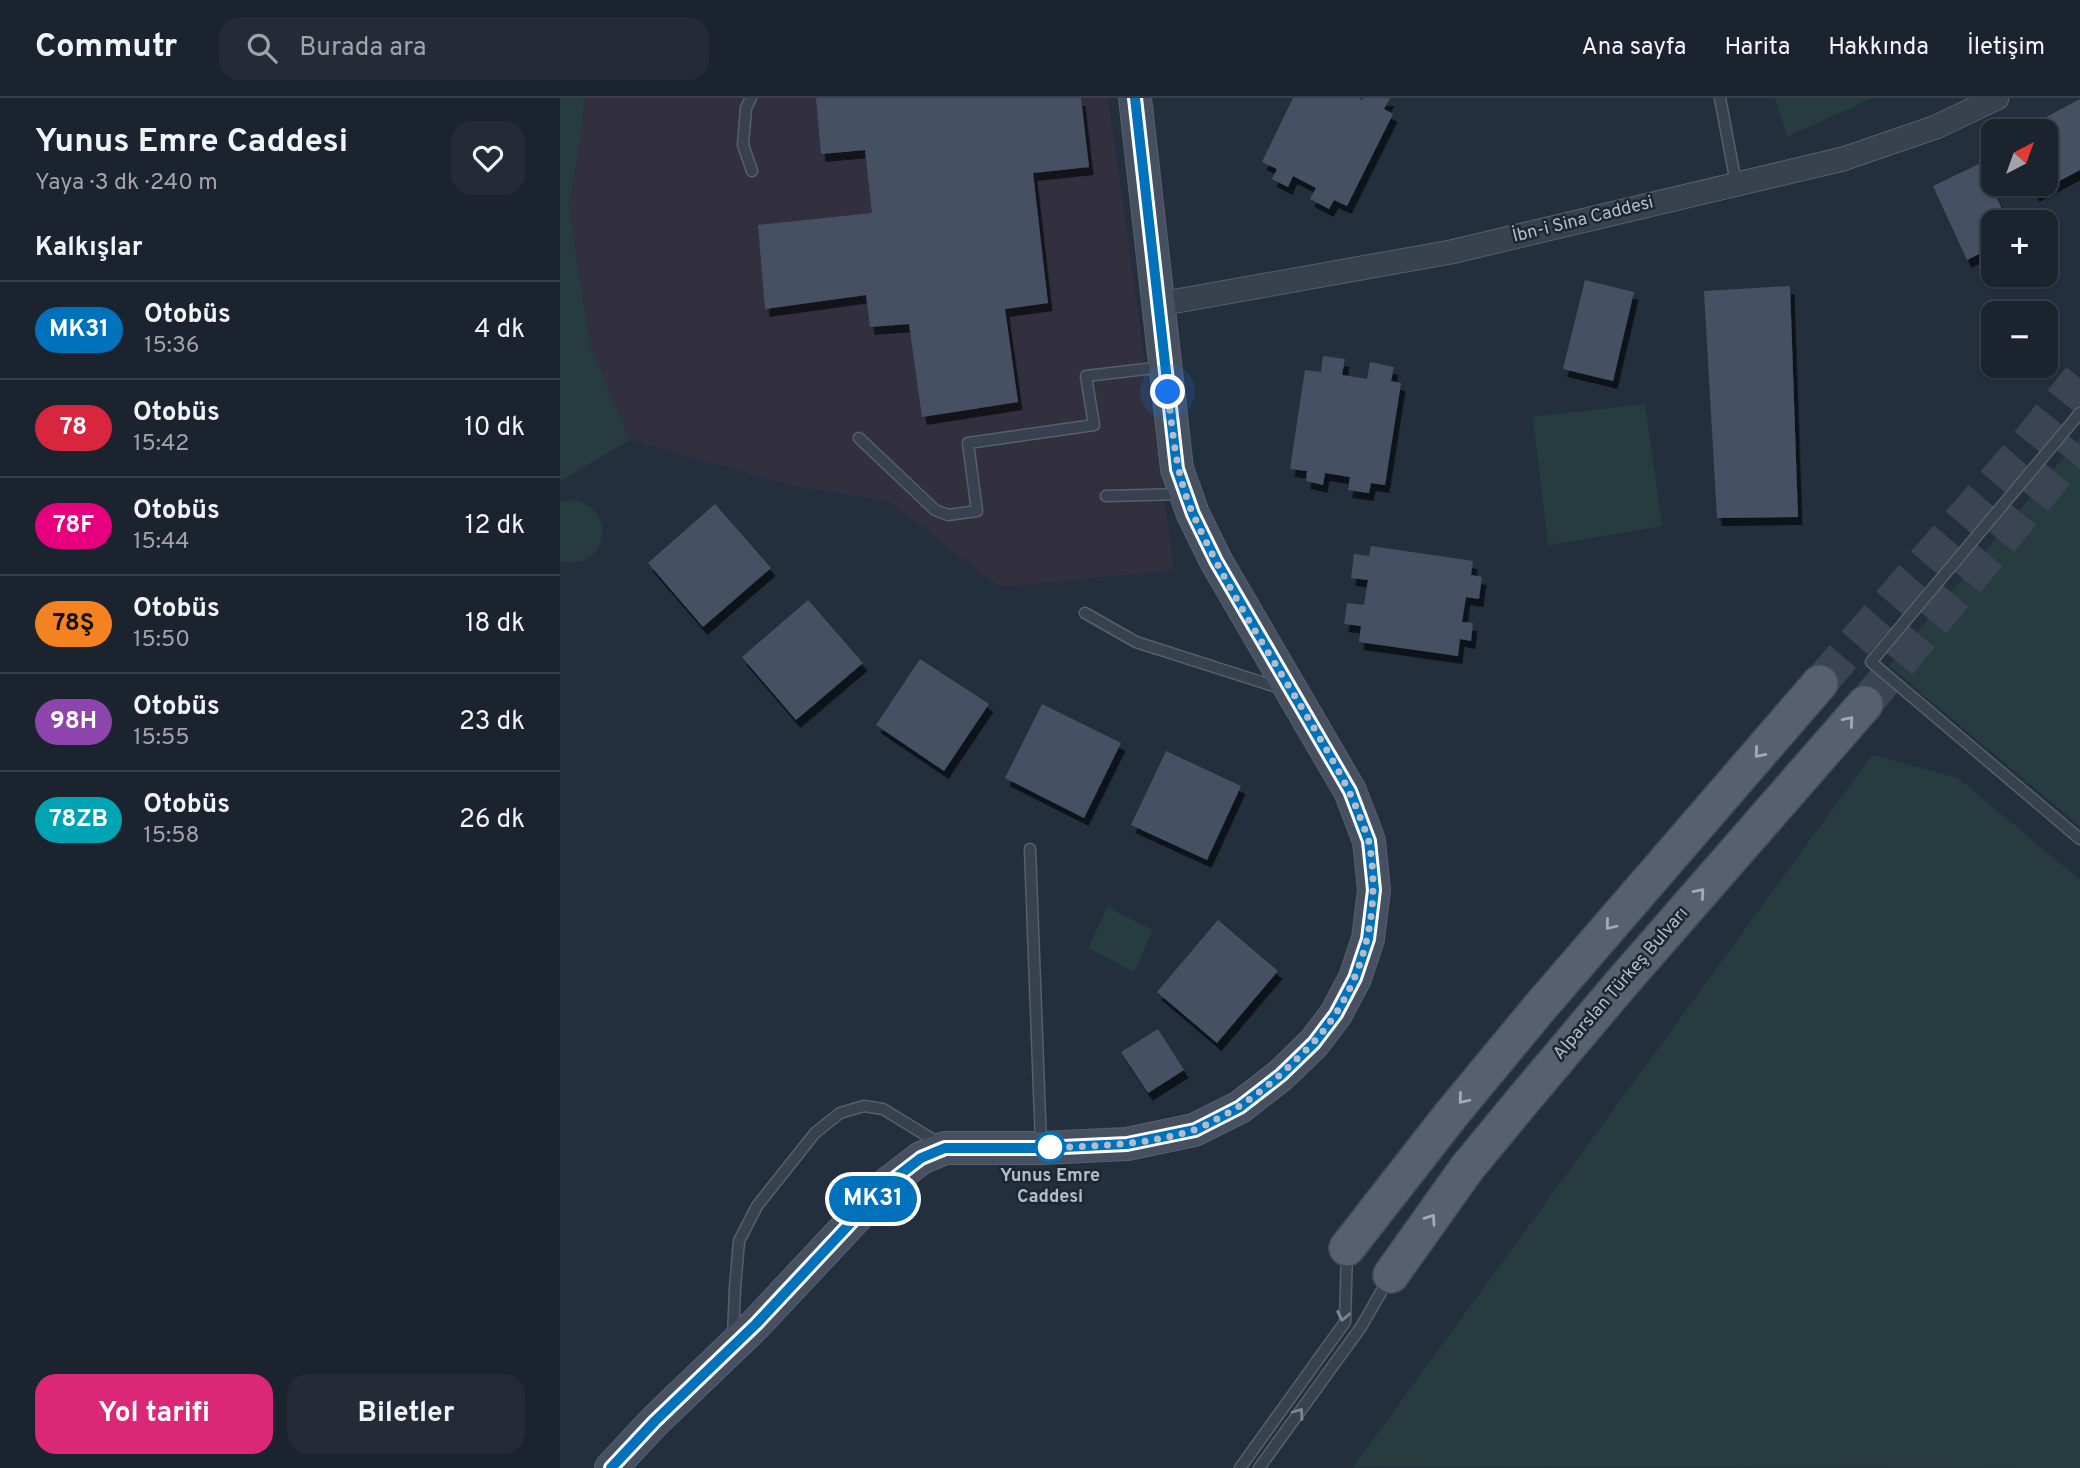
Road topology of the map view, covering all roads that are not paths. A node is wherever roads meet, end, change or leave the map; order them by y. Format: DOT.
graph roads {
  1 [pos="751,98"];
  2 [pos="1135,98"];
  3 [pos="1720,98"];
  4 [pos="1997,98"];
  5 [pos="752,171"];
  6 [pos="1736,183"];
  7 [pos="1160,303"];
  8 [pos="1165,367"];
  9 [pos="2080,413"];
  10 [pos="859,438"];
  11 [pos="1186,494"];
  12 [pos="1106,496"];
  13 [pos="1085,613"];
  14 [pos="1820,683"];
  15 [pos="1293,692"];
  16 [pos="1865,704"];
  17 [pos="2080,839"];
  18 [pos="1030,849"];
  19 [pos="945,1148"];
  20 [pos="1041,1148"];
  21 [pos="1347,1248"];
  22 [pos="1391,1275"];
  23 [pos="733,1348"];
  24 [pos="611,1468"];
  25 [pos="1240,1468"];
  26 [pos="1259,1468"];
  1 -- 5 [label="lane"];
  2 -- 7 [label="street"];
  3 -- 6 [label="lane"];
  4 -- 6 [label="street, İbn-i Sina Caddesi"];
  6 -- 7 [label="street, İbn-i Sina Caddesi"];
  7 -- 8 [label="street"];
  8 -- 10 [label="lane"];
  8 -- 11 [label="street"];
  9 -- 17 [label="lane"];
  11 -- 12 [label="lane"];
  11 -- 15 [label="street"];
  13 -- 15 [label="lane"];
  14 -- 21 [label="main road, one-way"];
  15 -- 20 [label="street"];
  22 -- 16 [label="main road, Alparslan Türkeş Bulvarı, one-way"];
  18 -- 20 [label="lane"];
  19 -- 20 [label="street"];
  19 -- 23 [label="street"];
  19 -- 23 [label="lane"];
  21 -- 25 [label="lane, one-way"];
  26 -- 22 [label="lane, one-way"];
  23 -- 24 [label="street"];
}
